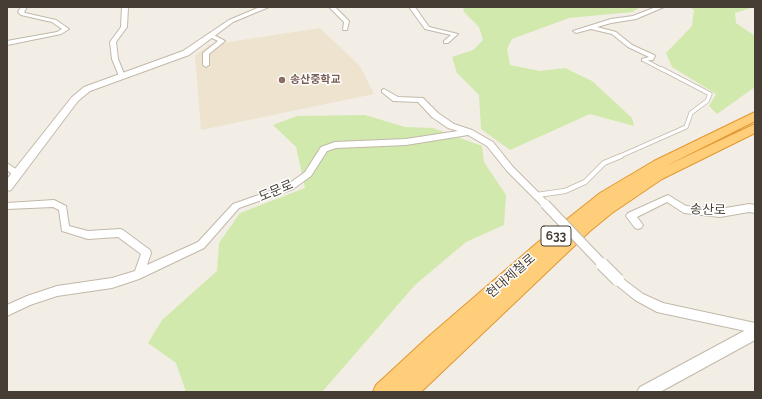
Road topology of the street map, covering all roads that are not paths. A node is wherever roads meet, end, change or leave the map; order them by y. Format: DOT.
graph roads {
  1 [pos="24,7"];
  2 [pos="125,7"];
  3 [pos="266,7"];
  4 [pos="332,7"];
  5 [pos="412,7"];
  6 [pos="661,7"];
  7 [pos="592,27"];
  8 [pos="345,29"];
  9 [pos="576,32"];
  10 [pos="212,36"];
  11 [pos="446,42"];
  12 [pos="7,43"];
  13 [pos="644,60"];
  14 [pos="206,66"];
  15 [pos="122,76"];
  16 [pos="384,91"];
  17 [pos="755,112"];
  18 [pos="755,116"];
  19 [pos="755,130"];
  20 [pos="469,132"];
  21 [pos="730,134"];
  22 [pos="7,166"];
  23 [pos="17,174"];
  24 [pos="7,187"];
  25 [pos="537,195"];
  26 [pos="7,206"];
  27 [pos="755,209"];
  28 [pos="638,224"];
  29 [pos="139,274"];
  30 [pos="7,311"];
  31 [pos="755,328"];
  32 [pos="755,332"];
  33 [pos="383,392"];
  34 [pos="407,392"];
  35 [pos="645,392"];
  1 -- 12 [label="street"];
  2 -- 15 [label="street"];
  3 -- 10 [label="street"];
  4 -- 8 [label="street"];
  5 -- 11 [label="street"];
  6 -- 7 [label="street"];
  7 -- 9 [label="street"];
  7 -- 13 [label="street"];
  10 -- 14 [label="street"];
  10 -- 15 [label="street"];
  13 -- 25 [label="lane"];
  15 -- 23 [label="street"];
  16 -- 20 [label="street"];
  17 -- 21 [label="highway"];
  18 -- 21 [label="highway, 현대제철로 / 633"];
  19 -- 21 [label="highway"];
  20 -- 25 [label="street"];
  20 -- 29 [label="street, 도문로"];
  21 -- 33 [label="highway, 현대제철로 / 633"];
  21 -- 34 [label="highway, 현대제철로 / 633"];
  22 -- 23 [label="street"];
  23 -- 24 [label="street"];
  25 -- 31 [label="street, bridge"];
  26 -- 29 [label="street"];
  27 -- 28 [label="street, 송산로"];
  29 -- 30 [label="street, 도문로"];
  32 -- 35 [label="street"];
}
